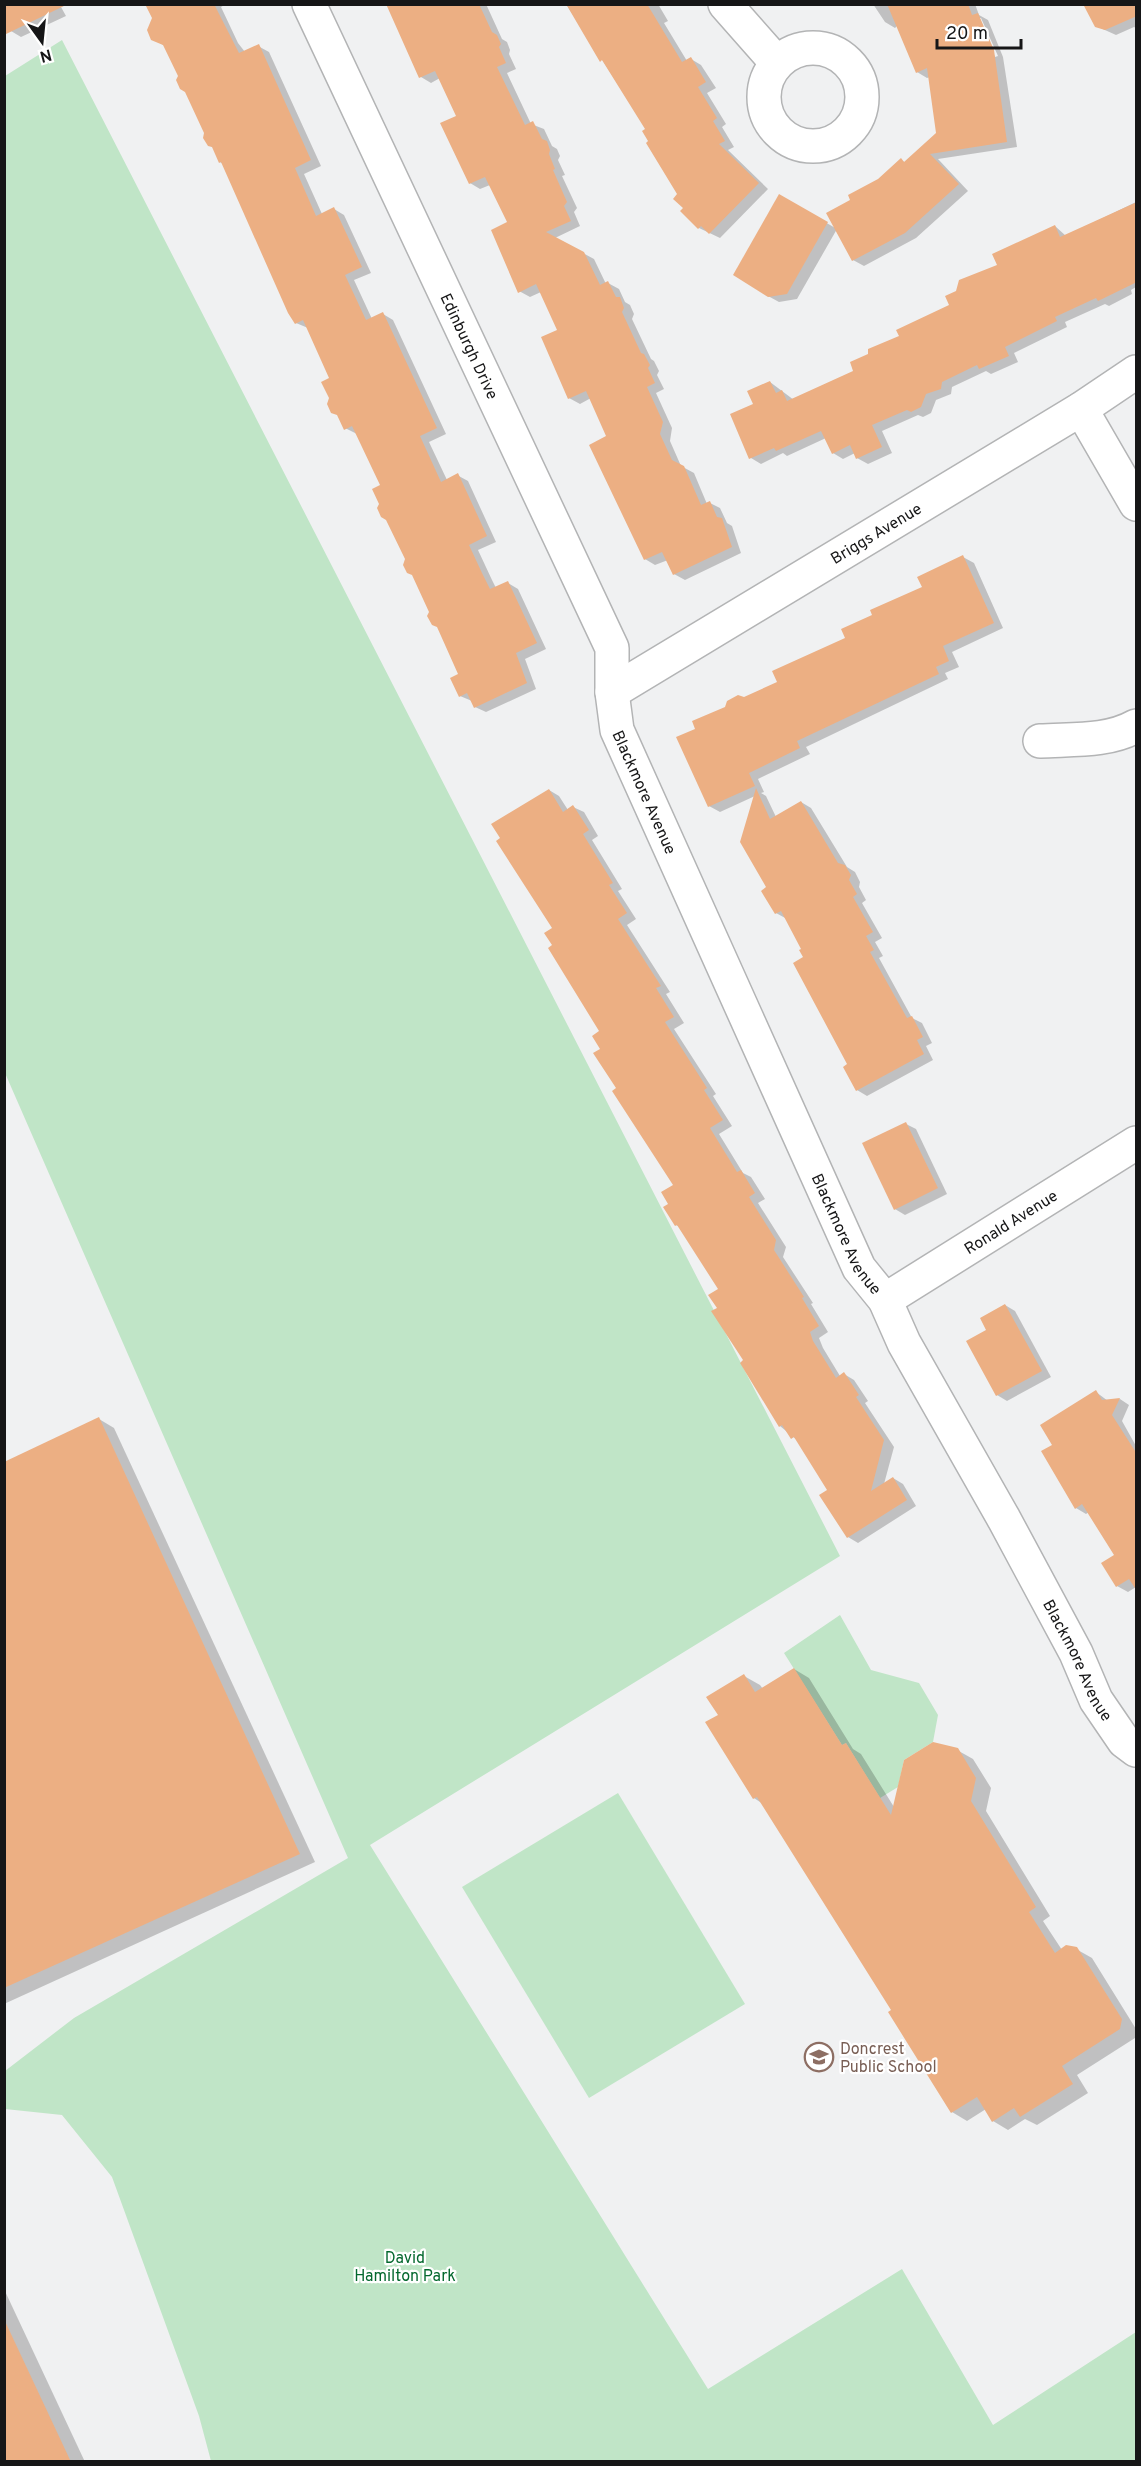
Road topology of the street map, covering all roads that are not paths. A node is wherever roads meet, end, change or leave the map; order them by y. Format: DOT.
graph roads {
  1 [pos="309,4"];
  2 [pos="725,4"];
  3 [pos="777,63"];
  4 [pos="1137,372"];
  5 [pos="1081,409"];
  6 [pos="1137,504"];
  7 [pos="612,692"];
  8 [pos="1137,726"];
  9 [pos="1040,741"];
  10 [pos="1137,1143"];
  11 [pos="885,1300"];
  12 [pos="1137,1750"];
  1 -- 7 [label="street, Edinburgh Drive"];
  2 -- 3 [label="street"];
  4 -- 5 [label="street, Briggs Avenue"];
  5 -- 6 [label="street"];
  5 -- 7 [label="street, Briggs Avenue"];
  7 -- 11 [label="street, Blackmore Avenue"];
  8 -- 9 [label="street"];
  10 -- 11 [label="street, Ronald Avenue"];
  11 -- 12 [label="street, Blackmore Avenue"];
}
